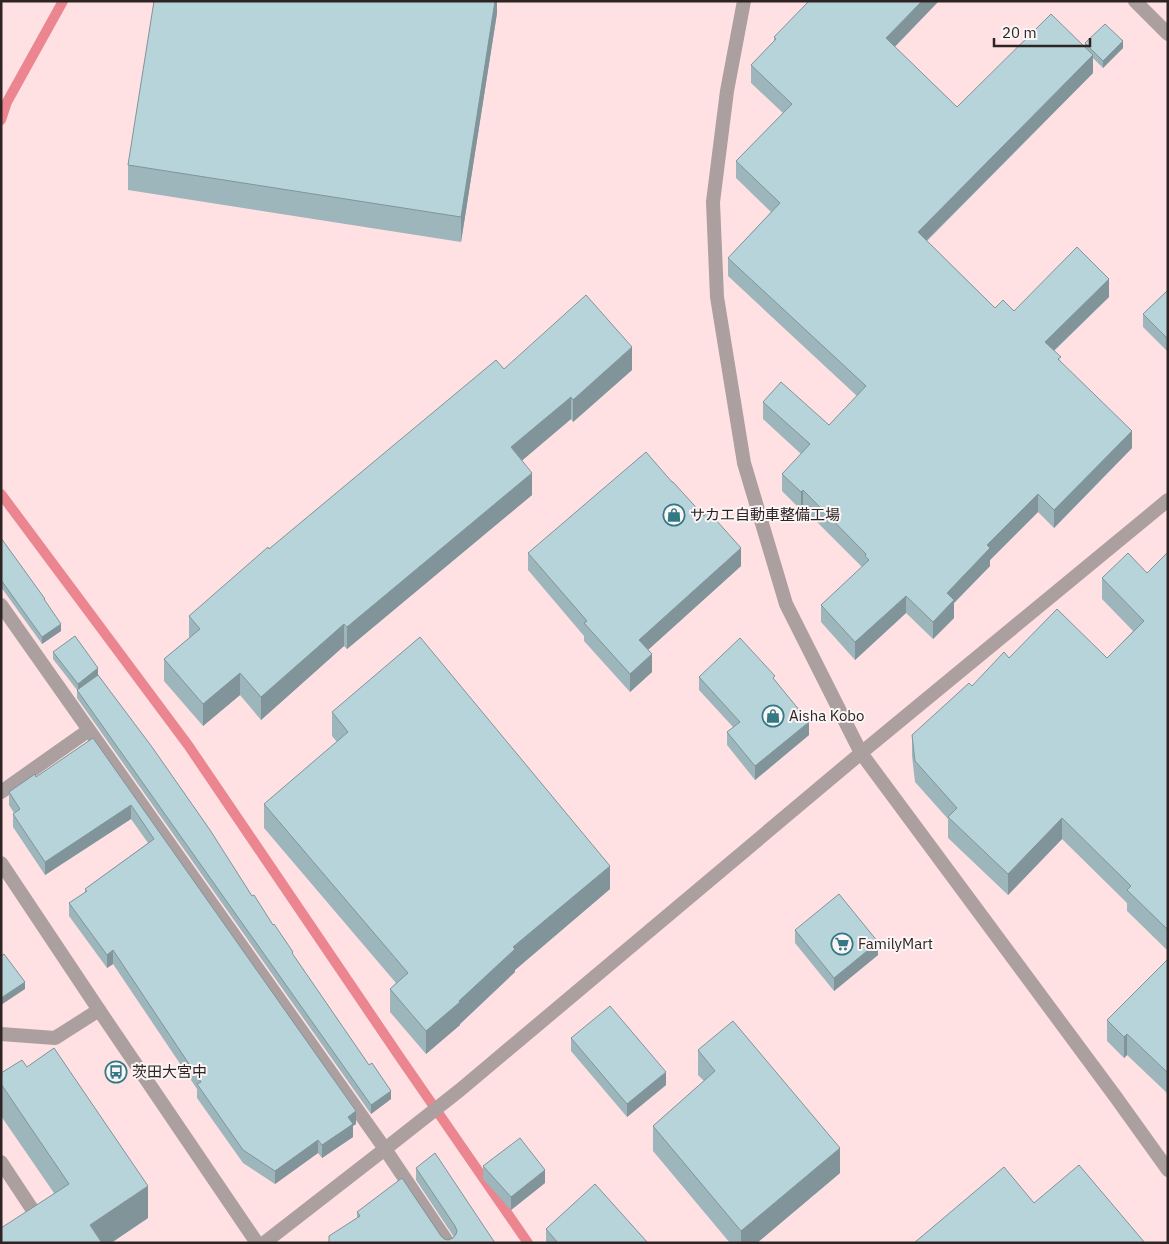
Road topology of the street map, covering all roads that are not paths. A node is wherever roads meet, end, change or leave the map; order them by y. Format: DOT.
graph roads {
  1 [pos="744,1"];
  2 [pos="1135,1"];
  3 [pos="1168,34"];
  4 [pos="1168,500"];
  5 [pos="1,605"];
  6 [pos="89,730"];
  7 [pos="861,752"];
  8 [pos="1,792"];
  9 [pos="1,863"];
  10 [pos="99,1010"];
  11 [pos="1,1034"];
  12 [pos="385,1149"];
  13 [pos="1,1162"];
  14 [pos="1168,1170"];
  15 [pos="1,1238"];
  16 [pos="257,1243"];
  17 [pos="264,1243"];
  18 [pos="448,1243"];
  1 -- 7 [label="street"];
  2 -- 3 [label="street"];
  4 -- 7 [label="street"];
  5 -- 6 [label="street"];
  6 -- 8 [label="street"];
  6 -- 12 [label="street"];
  7 -- 12 [label="street"];
  7 -- 14 [label="street"];
  9 -- 10 [label="street"];
  10 -- 11 [label="street"];
  10 -- 16 [label="street"];
  12 -- 17 [label="street"];
  12 -- 18 [label="street"];
  13 -- 15 [label="street"];
}
